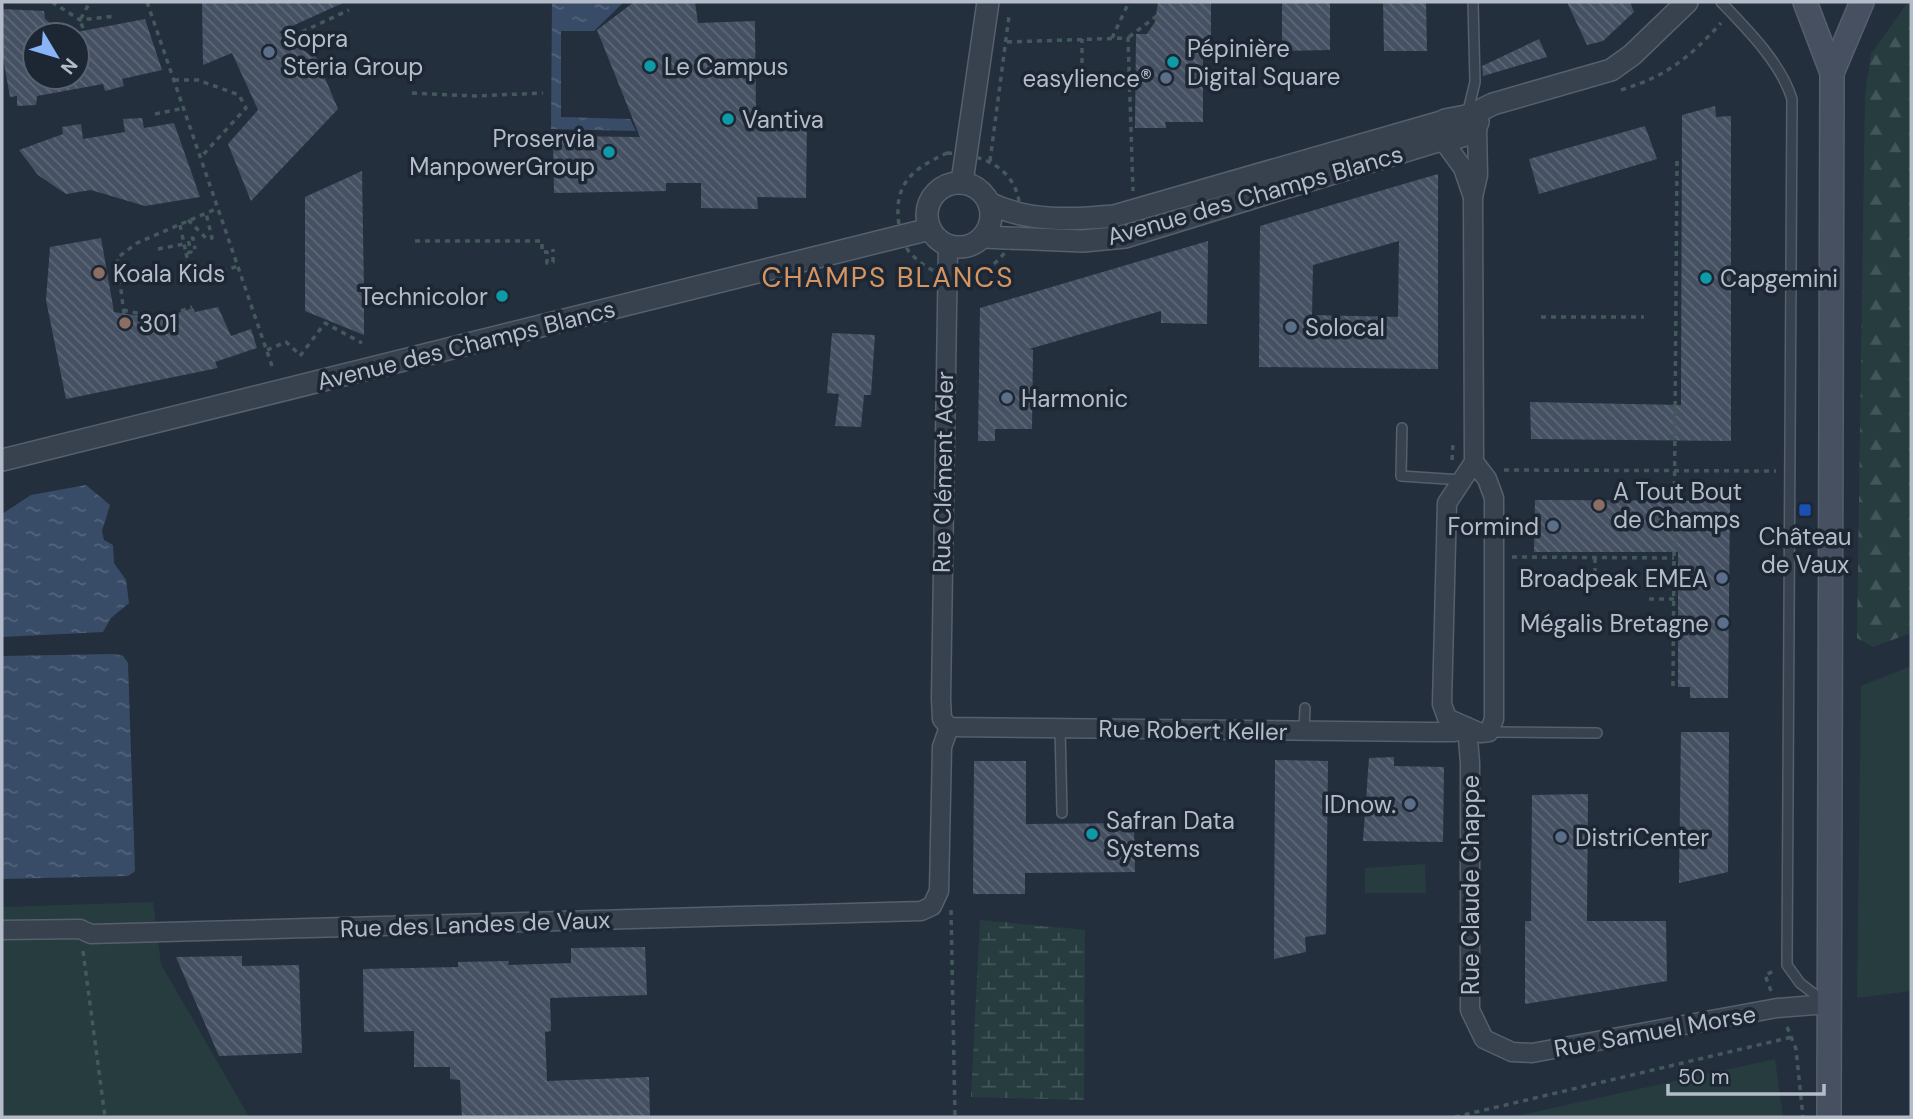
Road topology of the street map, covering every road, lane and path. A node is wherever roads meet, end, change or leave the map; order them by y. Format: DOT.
graph roads {
  1 [pos="52,2"];
  2 [pos="90,2"];
  3 [pos="148,2"];
  4 [pos="988,2"];
  5 [pos="1129,2"];
  6 [pos="1473,2"];
  7 [pos="1687,2"];
  8 [pos="1721,2"];
  9 [pos="1805,2"];
  10 [pos="1862,2"];
  11 [pos="349,10"];
  12 [pos="1158,15"];
  13 [pos="116,16"];
  14 [pos="1009,16"];
  15 [pos="80,20"];
  16 [pos="293,36"];
  17 [pos="1128,37"];
  18 [pos="1112,38"];
  19 [pos="1082,39"];
  20 [pos="1007,42"];
  21 [pos="1082,73"];
  22 [pos="1832,74"];
  23 [pos="174,80"];
  24 [pos="412,93"];
  25 [pos="542,93"];
  26 [pos="184,108"];
  27 [pos="155,114"];
  28 [pos="1472,119"];
  29 [pos="1442,134"];
  30 [pos="965,153"];
  31 [pos="201,157"];
  32 [pos="1677,160"];
  33 [pos="990,161"];
  34 [pos="962,183"];
  35 [pos="1473,197"];
  36 [pos="989,203"];
  37 [pos="218,208"];
  38 [pos="1134,210"];
  39 [pos="206,213"];
  40 [pos="1021,215"];
  41 [pos="188,220"];
  42 [pos="180,225"];
  43 [pos="930,229"];
  44 [pos="902,236"];
  45 [pos="983,237"];
  46 [pos="1013,239"];
  47 [pos="415,241"];
  48 [pos="184,244"];
  49 [pos="948,245"];
  50 [pos="553,248"];
  51 [pos="158,249"];
  52 [pos="195,249"];
  53 [pos="186,253"];
  54 [pos="238,266"];
  55 [pos="947,274"];
  56 [pos="202,278"];
  57 [pos="192,279"];
  58 [pos="192,307"];
  59 [pos="1541,317"];
  60 [pos="1644,317"];
  61 [pos="362,343"];
  62 [pos="267,350"];
  63 [pos="272,366"];
  64 [pos="1402,428"];
  65 [pos="2,460"];
  66 [pos="1477,466"];
  67 [pos="1675,470"];
  68 [pos="1789,472"];
  69 [pos="1462,480"];
  70 [pos="1494,557"];
  71 [pos="1595,558"];
  72 [pos="1674,558"];
  73 [pos="1595,578"];
  74 [pos="1649,599"];
  75 [pos="1674,599"];
  76 [pos="1673,687"];
  77 [pos="1304,708"];
  78 [pos="949,727"];
  79 [pos="1467,727"];
  80 [pos="1060,728"];
  81 [pos="1304,731"];
  82 [pos="1489,732"];
  83 [pos="1597,733"];
  84 [pos="1062,813"];
  85 [pos="939,891"];
  86 [pos="80,929"];
  87 [pos="2,930"];
  88 [pos="1828,1004"];
  89 [pos="1792,1037"];
  90 [pos="1484,1039"];
  91 [pos="1798,1076"];
  92 [pos="105,1117"];
  93 [pos="955,1117"];
  94 [pos="1455,1117"];
  95 [pos="1803,1117"];
  96 [pos="1829,1117"];
  1 -- 15 [label="path"];
  2 -- 15 [label="path"];
  3 -- 23 [label="path"];
  4 -- 30 [label="street"];
  5 -- 18 [label="path"];
  6 -- 28 [label="lane"];
  7 -- 28 [label="street"];
  8 -- 68 [label="lane"];
  9 -- 22 [label="main road"];
  10 -- 22 [label="main road"];
  11 -- 16 [label="path"];
  12 -- 17 [label="path"];
  13 -- 15 [label="path"];
  14 -- 20 [label="path"];
  17 -- 18 [label="path"];
  17 -- 38 [label="path"];
  18 -- 19 [label="path"];
  19 -- 20 [label="path"];
  19 -- 21 [label="path"];
  20 -- 33 [label="path"];
  22 -- 88 [label="main road"];
  23 -- 26 [label="path"];
  23 -- 31 [label="path"];
  24 -- 25 [label="path"];
  26 -- 27 [label="path"];
  26 -- 31 [label="path"];
  28 -- 29 [label="street"];
  28 -- 35 [label="street"];
  29 -- 35 [label="street"];
  29 -- 38 [label="street, Avenue des Champs Blancs"];
  29 -- 46 [label="street, Avenue des Champs Blancs"];
  30 -- 33 [label="path"];
  30 -- 34 [label="street"];
  30 -- 44 [label="path"];
  31 -- 37 [label="path"];
  32 -- 67 [label="path"];
  33 -- 40 [label="path"];
  34 -- 36 [label="street"];
  34 -- 43 [label="street"];
  35 -- 66 [label="street"];
  36 -- 40 [label="street, Avenue des Champs Blancs"];
  36 -- 45 [label="street"];
  37 -- 39 [label="path"];
  37 -- 54 [label="path"];
  38 -- 40 [label="street, Avenue des Champs Blancs"];
  39 -- 41 [label="path"];
  39 -- 41 [label="path"];
  40 -- 46 [label="path"];
  41 -- 42 [label="path"];
  42 -- 48 [label="path"];
  42 -- 58 [label="path"];
  43 -- 44 [label="street, Avenue des Champs Blancs"];
  43 -- 49 [label="street"];
  44 -- 55 [label="path"];
  44 -- 65 [label="street, Avenue des Champs Blancs"];
  45 -- 46 [label="street, Avenue des Champs Blancs"];
  45 -- 49 [label="street"];
  46 -- 55 [label="path"];
  47 -- 50 [label="path"];
  48 -- 51 [label="path"];
  48 -- 53 [label="path"];
  49 -- 55 [label="street, Rue Clément Ader"];
  52 -- 53 [label="path"];
  53 -- 57 [label="path"];
  54 -- 56 [label="path"];
  54 -- 62 [label="path"];
  55 -- 78 [label="street, Rue Clément Ader"];
  59 -- 60 [label="path"];
  61 -- 62 [label="path"];
  62 -- 63 [label="path"];
  64 -- 69 [label="lane"];
  66 -- 67 [label="path"];
  66 -- 69 [label="street"];
  66 -- 70 [label="street"];
  67 -- 68 [label="path"];
  67 -- 72 [label="path"];
  68 -- 88 [label="lane"];
  69 -- 79 [label="street"];
  70 -- 71 [label="path"];
  70 -- 82 [label="street"];
  71 -- 72 [label="path"];
  71 -- 73 [label="path"];
  72 -- 75 [label="path"];
  74 -- 75 [label="path"];
  75 -- 76 [label="path"];
  77 -- 81 [label="lane"];
  78 -- 80 [label="street, Rue Robert Keller"];
  78 -- 85 [label="street"];
  79 -- 81 [label="street, Rue Robert Keller"];
  79 -- 82 [label="street"];
  79 -- 90 [label="street, Rue Claude Chappe"];
  80 -- 81 [label="street, Rue Robert Keller"];
  80 -- 84 [label="lane"];
  82 -- 83 [label="lane"];
  85 -- 86 [label="street, Rue des Landes de Vaux"];
  85 -- 93 [label="path"];
  86 -- 87 [label="street, Rue des Landes de Vaux"];
  86 -- 92 [label="path"];
  88 -- 90 [label="street, Rue Samuel Morse"];
  88 -- 96 [label="main road"];
  89 -- 94 [label="path"];
  91 -- 95 [label="path"];
}
